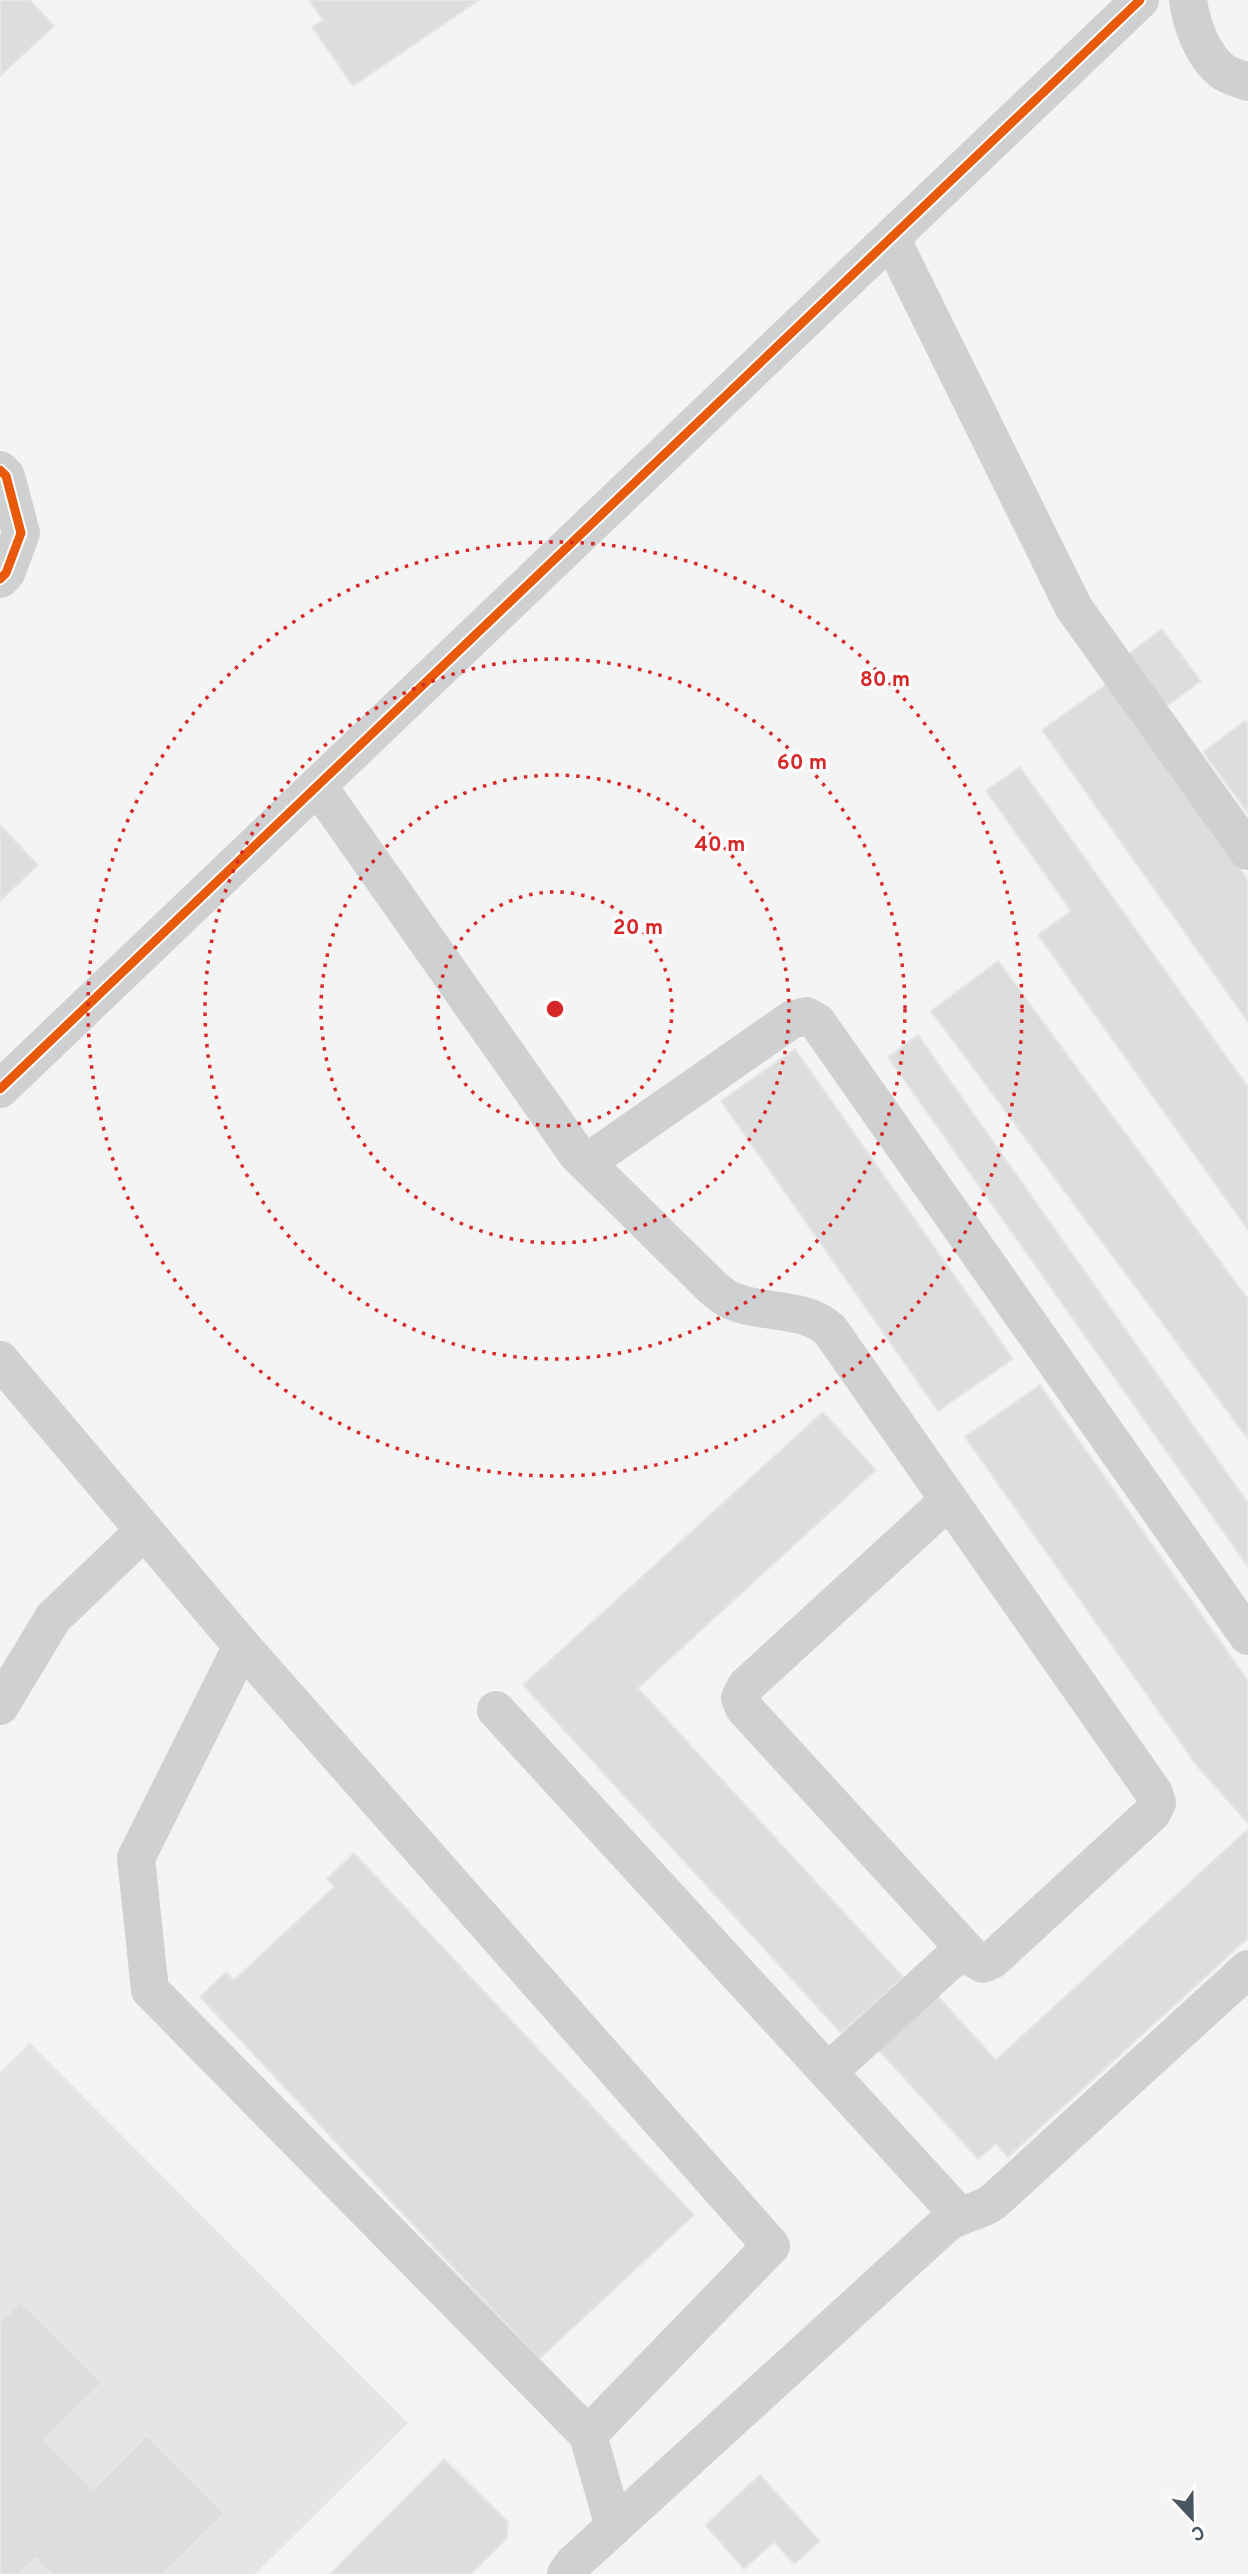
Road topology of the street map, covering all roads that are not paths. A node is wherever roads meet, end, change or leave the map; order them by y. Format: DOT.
graph roads {
  1 [pos="1140,0"];
  2 [pos="1188,0"];
  3 [pos="1248,82"];
  4 [pos="891,238"];
  5 [pos="0,470"];
  6 [pos="0,579"];
  7 [pos="318,786"];
  8 [pos="1248,851"];
  9 [pos="0,1089"];
  10 [pos="586,1163"];
  11 [pos="0,1360"];
  12 [pos="949,1500"];
  13 [pos="144,1531"];
  14 [pos="1248,1636"];
  15 [pos="242,1646"];
  16 [pos="0,1706"];
  17 [pos="496,1710"];
  18 [pos="964,1948"];
  19 [pos="1248,1969"];
  20 [pos="828,2072"];
  21 [pos="959,2215"];
  22 [pos="588,2435"];
  23 [pos="614,2527"];
  24 [pos="566,2574"];
  1 -- 4 [label="street"];
  2 -- 3 [label="street"];
  4 -- 7 [label="street"];
  4 -- 8 [label="street"];
  5 -- 6 [label="street"];
  7 -- 9 [label="street"];
  7 -- 10 [label="street"];
  10 -- 12 [label="street"];
  10 -- 14 [label="street"];
  11 -- 13 [label="street"];
  12 -- 18 [label="street"];
  12 -- 18 [label="street"];
  13 -- 15 [label="street"];
  13 -- 16 [label="street"];
  15 -- 22 [label="street"];
  15 -- 22 [label="street"];
  17 -- 20 [label="street"];
  18 -- 20 [label="street"];
  19 -- 21 [label="street"];
  20 -- 21 [label="street"];
  21 -- 23 [label="street"];
  22 -- 23 [label="street"];
  23 -- 24 [label="street"];
}
